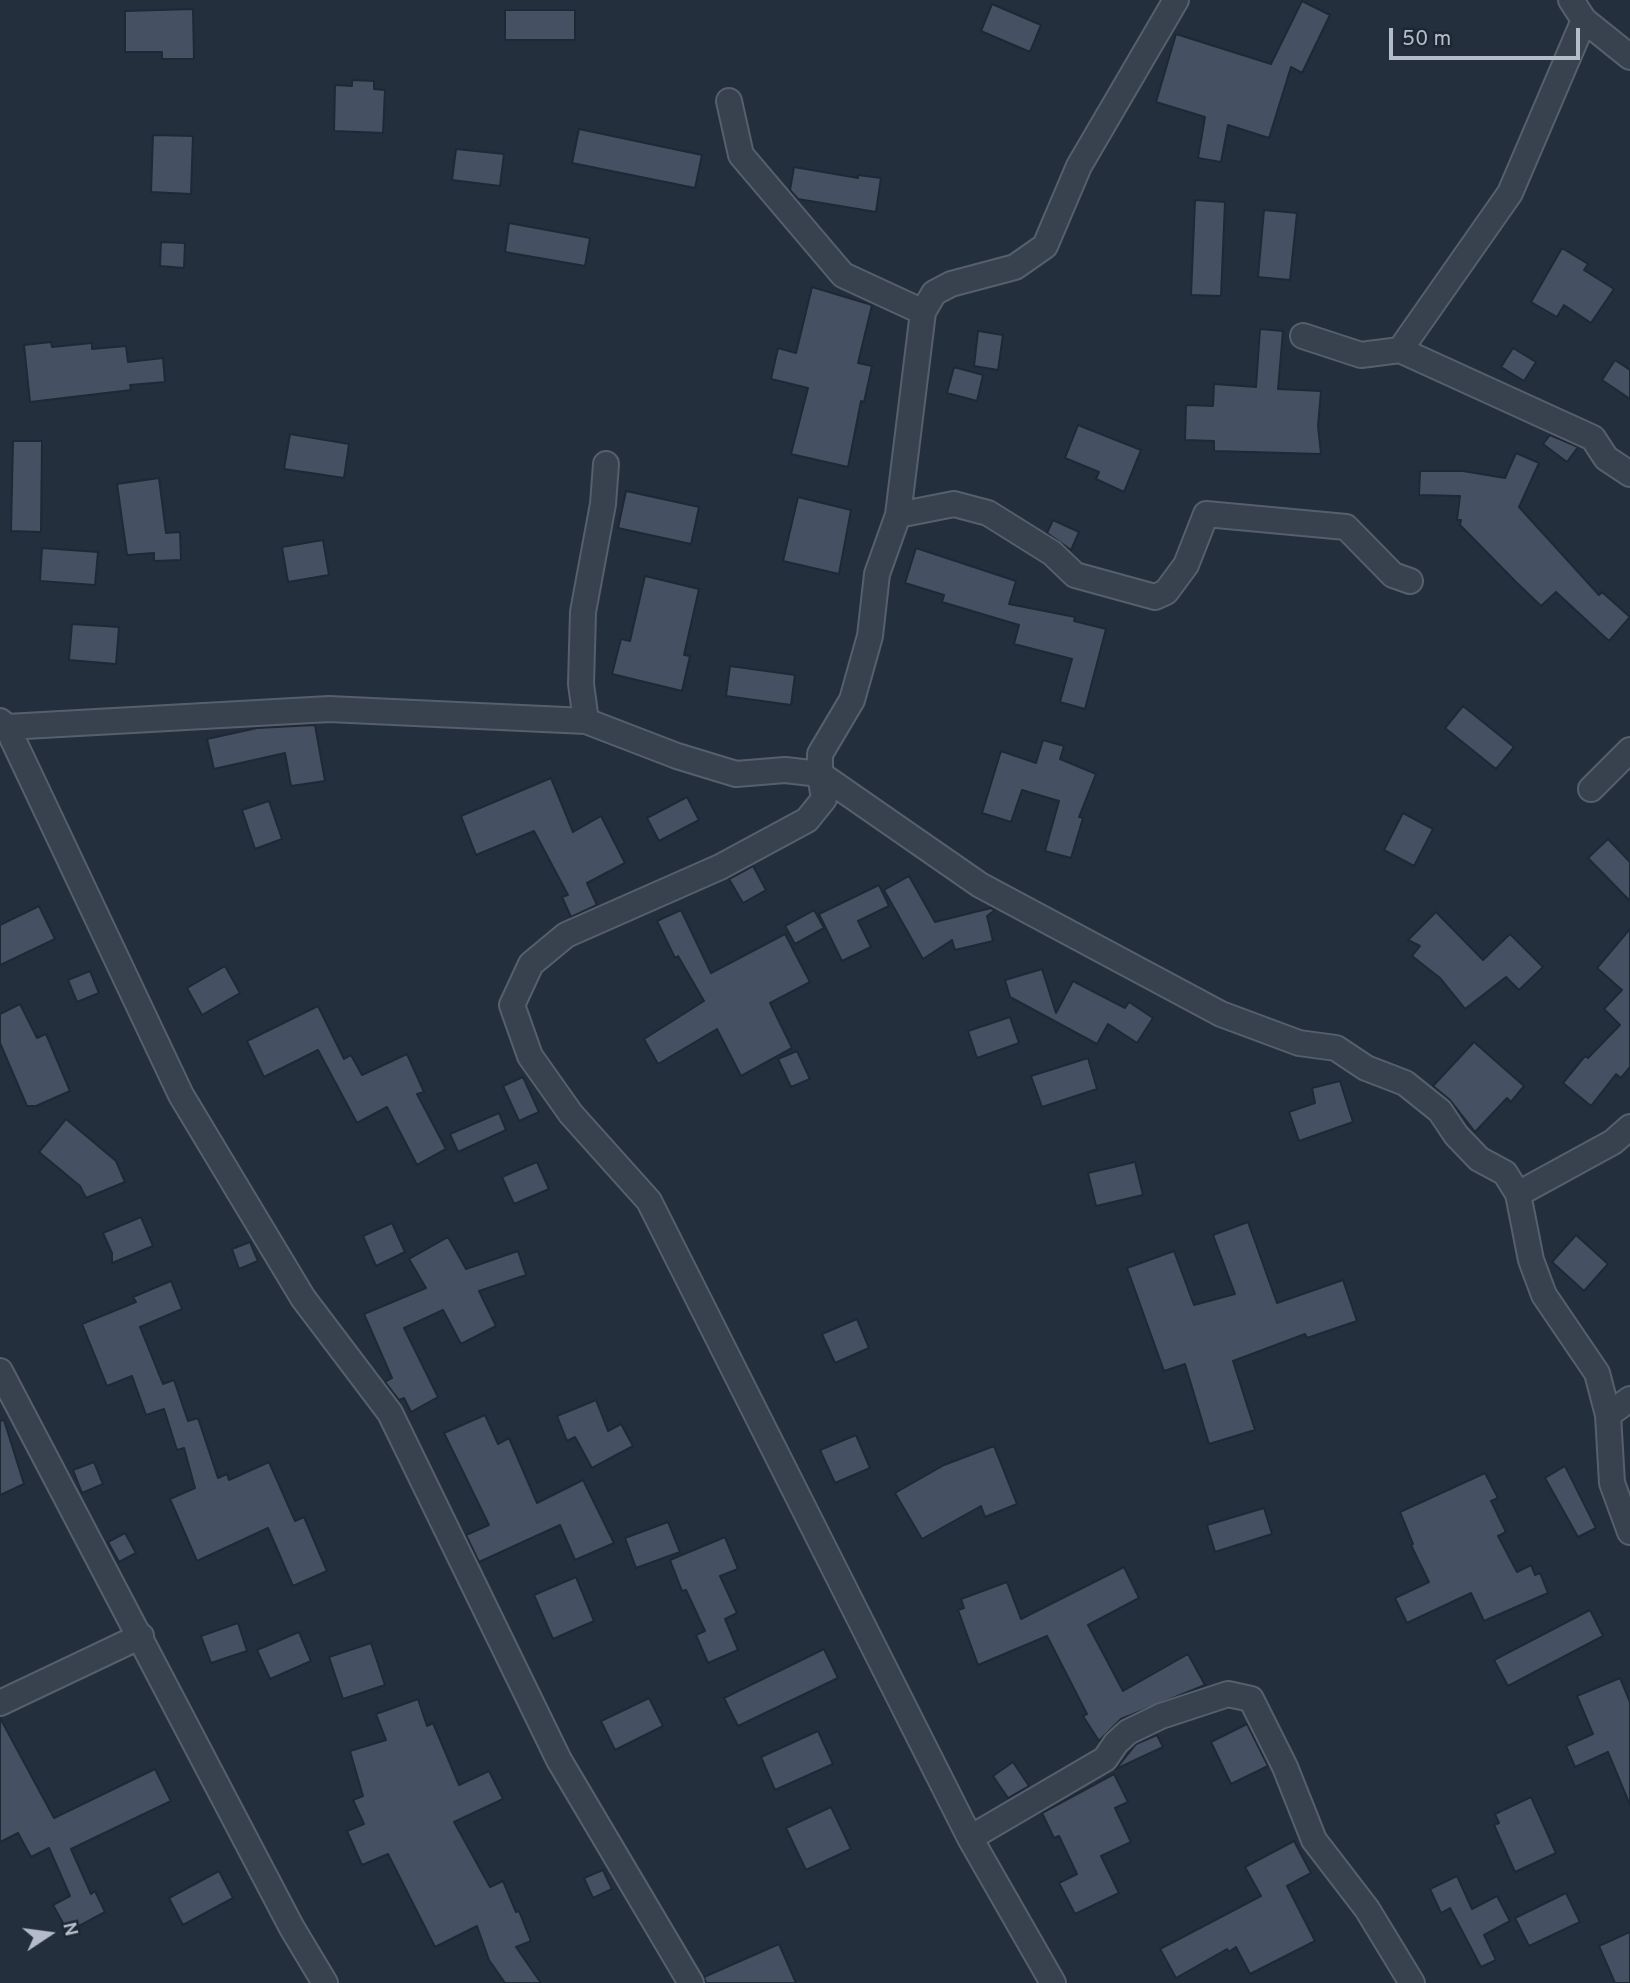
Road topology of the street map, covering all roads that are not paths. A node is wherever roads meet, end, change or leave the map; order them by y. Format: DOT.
graph roads {
  1 [pos="1176,0"];
  2 [pos="1578,10"];
  3 [pos="1630,57"];
  4 [pos="729,101"];
  5 [pos="923,312"];
  6 [pos="1303,336"];
  7 [pos="1400,350"];
  8 [pos="606,464"];
  9 [pos="1630,474"];
  10 [pos="898,515"];
  11 [pos="1410,581"];
  12 [pos="586,721"];
  13 [pos="3,724"];
  14 [pos="1630,750"];
  15 [pos="820,774"];
  16 [pos="1591,789"];
  17 [pos="1630,1127"];
  18 [pos="1518,1194"];
  19 [pos="0,1371"];
  20 [pos="1630,1399"];
  21 [pos="1608,1415"];
  22 [pos="1630,1532"];
  23 [pos="141,1636"];
  24 [pos="0,1703"];
  25 [pos="970,1838"];
  26 [pos="325,1983"];
  27 [pos="691,1983"];
  28 [pos="1054,1983"];
  29 [pos="1412,1983"];
  1 -- 5 [label="street"];
  2 -- 3 [label="street"];
  2 -- 7 [label="street"];
  4 -- 5 [label="street"];
  5 -- 10 [label="street"];
  6 -- 7 [label="street"];
  7 -- 9 [label="street"];
  8 -- 12 [label="street"];
  10 -- 11 [label="street"];
  10 -- 15 [label="street"];
  12 -- 13 [label="street"];
  12 -- 15 [label="street"];
  13 -- 27 [label="street"];
  14 -- 16 [label="street"];
  15 -- 18 [label="street"];
  15 -- 25 [label="street"];
  17 -- 18 [label="street"];
  18 -- 21 [label="street"];
  19 -- 23 [label="street"];
  20 -- 21 [label="street"];
  21 -- 22 [label="street"];
  23 -- 24 [label="street"];
  23 -- 26 [label="street"];
  25 -- 28 [label="street"];
  25 -- 29 [label="street"];
}
